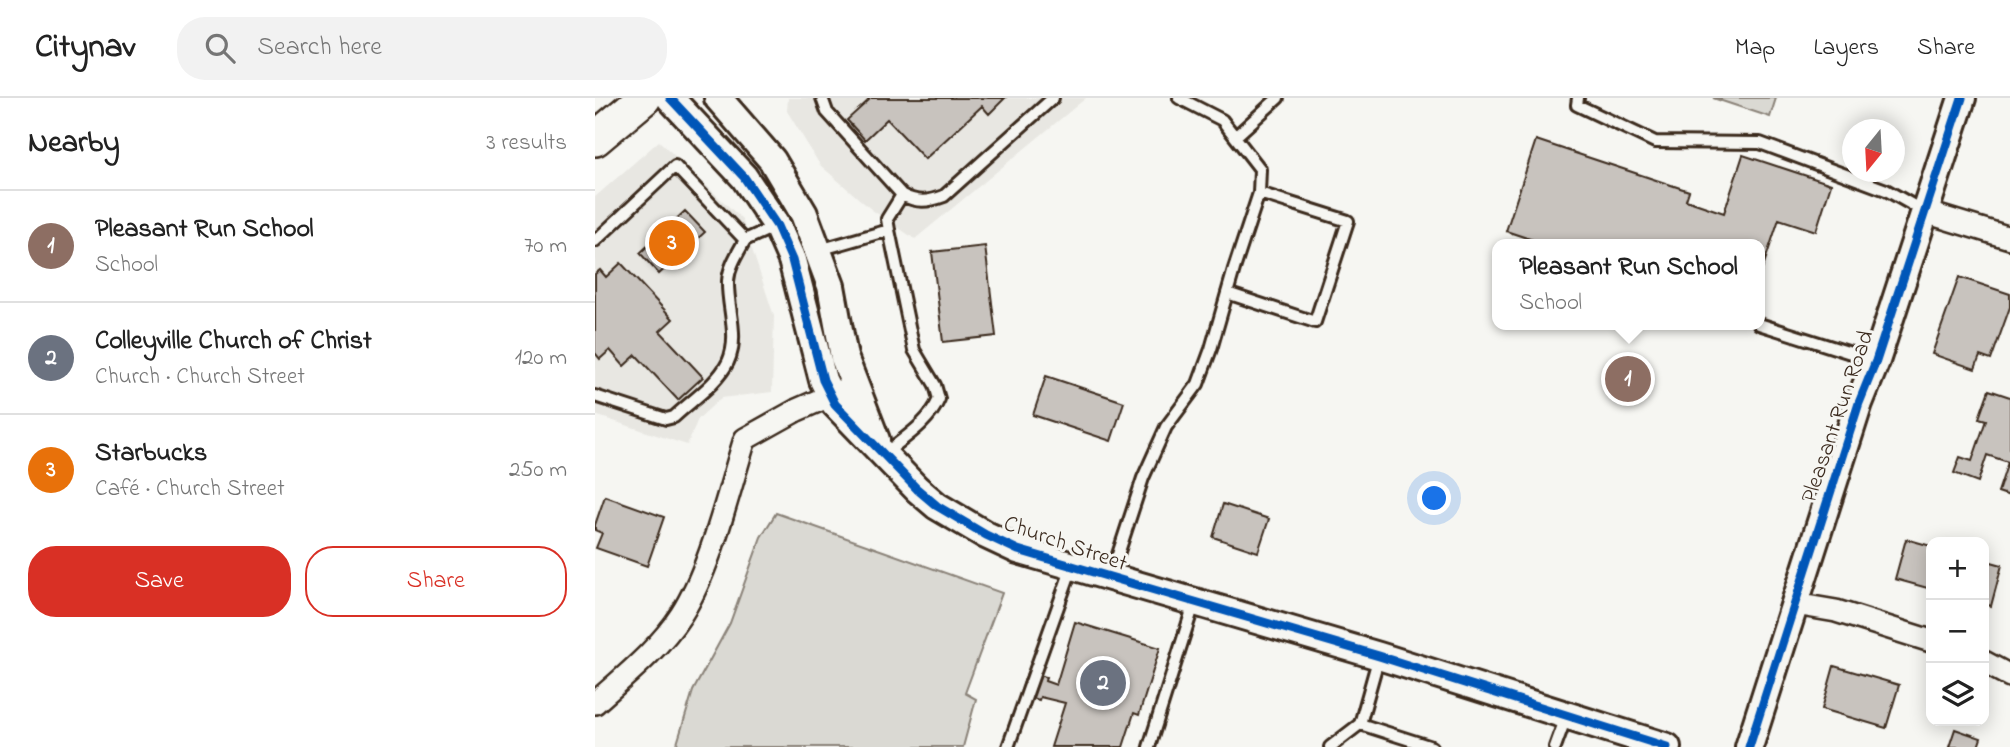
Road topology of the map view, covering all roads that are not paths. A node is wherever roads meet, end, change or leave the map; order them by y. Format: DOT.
graph roads {
  1 [pos="644,98"];
  2 [pos="670,98"];
  3 [pos="718,98"];
  4 [pos="822,98"];
  5 [pos="1053,98"];
  6 [pos="1179,98"];
  7 [pos="1278,98"];
  8 [pos="1578,98"];
  9 [pos="1962,98"];
  10 [pos="1235,137"];
  11 [pos="595,139"];
  12 [pos="1259,193"];
  13 [pos="902,195"];
  14 [pos="1924,212"];
  15 [pos="804,214"];
  16 [pos="776,226"];
  17 [pos="889,230"];
  18 [pos="2010,238"];
  19 [pos="745,240"];
  20 [pos="595,241"];
  21 [pos="820,250"];
  22 [pos="1227,293"];
  23 [pos="1765,326"];
  24 [pos="1876,361"];
  25 [pos="855,385"];
  26 [pos="830,395"];
  27 [pos="595,396"];
  28 [pos="881,451"];
  29 [pos="1072,567"];
  30 [pos="1110,578"];
  31 [pos="1194,604"];
  32 [pos="1795,604"];
  33 [pos="1926,638"];
  34 [pos="1379,656"];
  35 [pos="1986,663"];
  36 [pos="2010,676"];
  37 [pos="595,703"];
  38 [pos="1566,715"];
  39 [pos="1360,724"];
  40 [pos="1008,747"];
  41 [pos="1149,747"];
  42 [pos="1330,747"];
  43 [pos="1432,747"];
  44 [pos="1555,747"];
  45 [pos="1667,747"];
  46 [pos="1749,747"];
  1 -- 11 [label="main road"];
  2 -- 16 [label="street, Church Street"];
  3 -- 15 [label="street, Church Street"];
  4 -- 13 [label="lane"];
  5 -- 13 [label="lane"];
  6 -- 10 [label="lane"];
  7 -- 10 [label="lane"];
  8 -- 14 [label="lane"];
  9 -- 14 [label="street, Pleasant Run Road"];
  10 -- 12 [label="lane"];
  12 -- 22 [label="lane"];
  12 -- 22 [label="lane"];
  13 -- 17 [label="lane"];
  14 -- 18 [label="street"];
  14 -- 24 [label="street, Pleasant Run Road"];
  15 -- 16 [label="street"];
  15 -- 21 [label="street, Church Street"];
  16 -- 19 [label="lane"];
  16 -- 26 [label="street, Church Street"];
  17 -- 21 [label="lane"];
  17 -- 28 [label="lane"];
  19 -- 20 [label="lane"];
  19 -- 27 [label="lane"];
  21 -- 25 [label="street, Church Street"];
  22 -- 30 [label="lane"];
  23 -- 24 [label="lane"];
  24 -- 32 [label="street, Pleasant Run Road"];
  25 -- 26 [label="street"];
  25 -- 28 [label="street, Church Street"];
  26 -- 28 [label="street, Church Street"];
  26 -- 37 [label="street"];
  28 -- 29 [label="street, Church Street"];
  29 -- 30 [label="street, Church Street"];
  29 -- 40 [label="lane"];
  30 -- 31 [label="street, Church Street"];
  31 -- 34 [label="street, Church Street"];
  31 -- 41 [label="lane"];
  32 -- 33 [label="street"];
  32 -- 46 [label="street, Pleasant Run Road"];
  34 -- 38 [label="street, Church Street"];
  34 -- 39 [label="lane"];
  35 -- 36 [label="street"];
  38 -- 44 [label="lane"];
  38 -- 45 [label="street, Church Street"];
  39 -- 42 [label="lane"];
  39 -- 43 [label="lane"];
}
